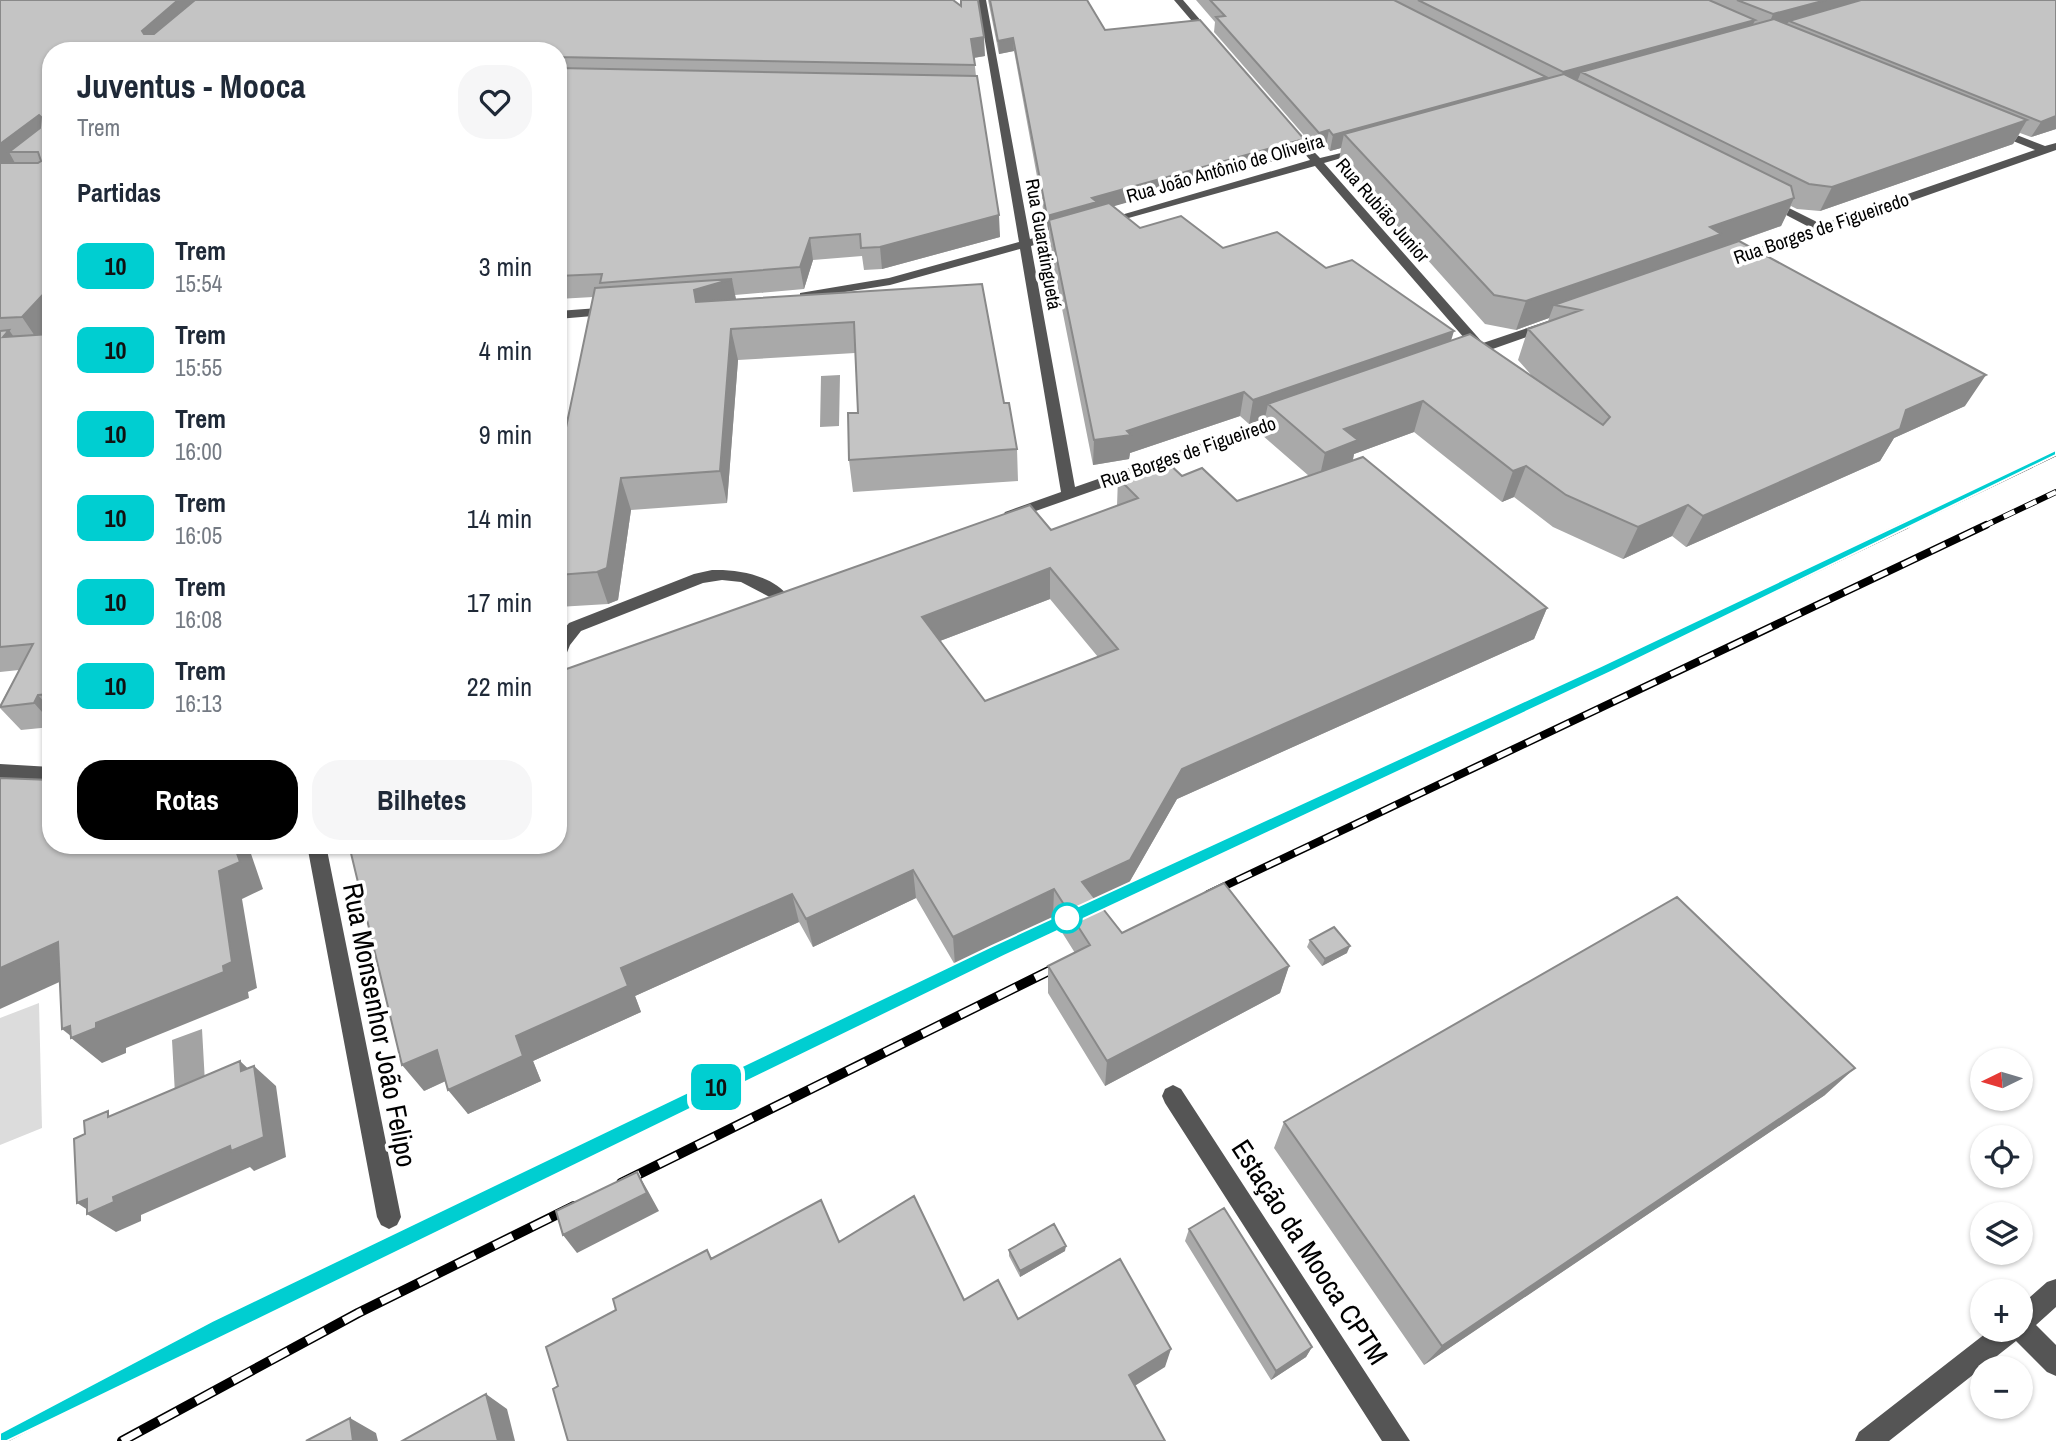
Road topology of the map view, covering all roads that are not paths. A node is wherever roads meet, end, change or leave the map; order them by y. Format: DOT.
graph roads {
  1 [pos="1178,0"];
  2 [pos="980,5"];
  3 [pos="1223,52"];
  4 [pos="984,90"];
  5 [pos="998,90"];
  6 [pos="1277,115"];
  7 [pos="1990,128"];
  8 [pos="1370,147"];
  9 [pos="2050,148"];
  10 [pos="1318,162"];
  11 [pos="1754,194"];
  12 [pos="1820,228"];
  13 [pos="1025,244"];
  14 [pos="1720,264"];
  15 [pos="788,298"];
  16 [pos="625,310"];
  17 [pos="567,314"];
  18 [pos="1560,320"];
  19 [pos="1480,348"];
  20 [pos="1445,361"];
  21 [pos="1294,415"];
  22 [pos="1069,494"];
  23 [pos="991,522"];
  24 [pos="781,597"];
  25 [pos="567,637"];
  26 [pos="0,771"];
  27 [pos="42,773"];
  28 [pos="318,854"];
  29 [pos="1173,1096"];
  30 [pos="389,1217"];
  31 [pos="2056,1291"];
  32 [pos="2033,1311"];
  33 [pos="2033,1340"];
  34 [pos="1995,1342"];
  35 [pos="2056,1363"];
  36 [pos="1397,1441"];
  37 [pos="1868,1441"];
  1 -- 3 [label="street"];
  2 -- 5 [label="street, Rua Guaratinguetá"];
  4 -- 5 [label="street"];
  5 -- 13 [label="street, Rua Guaratinguetá"];
  6 -- 10 [label="street, Rua Rubião Junior"];
  7 -- 9 [label="street"];
  8 -- 10 [label="street, Rua João Antônio de Oliveira"];
  9 -- 12 [label="street, Rua Borges de Figueiredo"];
  10 -- 13 [label="street, Rua João Antônio de Oliveira"];
  10 -- 19 [label="street, Rua Rubião Junior"];
  11 -- 12 [label="street"];
  12 -- 14 [label="street, Rua Borges de Figueiredo"];
  13 -- 15 [label="street, Rua João Antônio de Oliveira"];
  13 -- 22 [label="street, Rua Guaratinguetá"];
  16 -- 17 [label="street"];
  18 -- 19 [label="street"];
  19 -- 20 [label="street"];
  21 -- 22 [label="street, Rua Borges de Figueiredo"];
  22 -- 23 [label="street, Rua Borges de Figueiredo"];
  24 -- 25 [label="street"];
  26 -- 27 [label="street"];
  28 -- 30 [label="street, Rua Monsenhor João Felipo"];
  29 -- 36 [label="street, Estação da Mooca CPTM"];
  31 -- 32 [label="street"];
  33 -- 35 [label="street"];
  34 -- 37 [label="street"];
}
